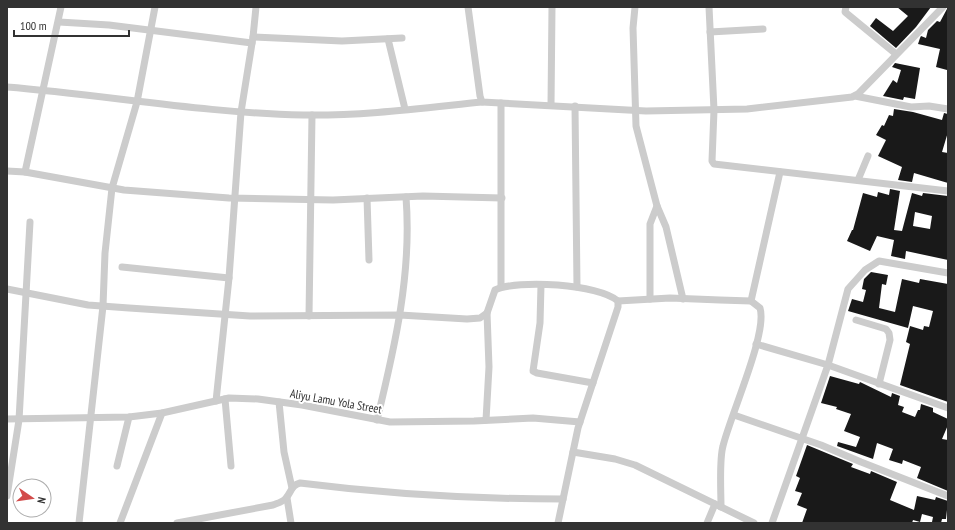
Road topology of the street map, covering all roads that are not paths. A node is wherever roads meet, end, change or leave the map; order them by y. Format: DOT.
graph roads {
  1 [pos="61,7"];
  2 [pos="155,7"];
  3 [pos="256,7"];
  4 [pos="468,7"];
  5 [pos="552,7"];
  6 [pos="635,7"];
  7 [pos="709,7"];
  8 [pos="846,7"];
  9 [pos="943,7"];
  10 [pos="59,22"];
  11 [pos="763,29"];
  12 [pos="152,30"];
  13 [pos="710,32"];
  14 [pos="402,38"];
  15 [pos="388,39"];
  16 [pos="252,40"];
  17 [pos="896,54"];
  18 [pos="7,88"];
  19 [pos="43,91"];
  20 [pos="856,96"];
  21 [pos="137,102"];
  22 [pos="482,102"];
  23 [pos="501,104"];
  24 [pos="551,105"];
  25 [pos="576,106"];
  26 [pos="405,109"];
  27 [pos="948,109"];
  28 [pos="714,110"];
  29 [pos="635,111"];
  30 [pos="241,112"];
  31 [pos="312,115"];
  32 [pos="868,156"];
  33 [pos="7,171"];
  34 [pos="26,172"];
  35 [pos="780,172"];
  36 [pos="858,180"];
  37 [pos="112,188"];
  38 [pos="948,191"];
  39 [pos="406,196"];
  40 [pos="234,198"];
  41 [pos="367,198"];
  42 [pos="502,198"];
  43 [pos="311,200"];
  44 [pos="657,206"];
  45 [pos="30,222"];
  46 [pos="369,260"];
  47 [pos="122,267"];
  48 [pos="948,273"];
  49 [pos="229,278"];
  50 [pos="541,285"];
  51 [pos="501,287"];
  52 [pos="577,287"];
  53 [pos="7,289"];
  54 [pos="26,293"];
  55 [pos="650,299"];
  56 [pos="683,299"];
  57 [pos="618,301"];
  58 [pos="751,301"];
  59 [pos="103,306"];
  60 [pos="487,313"];
  61 [pos="226,314"];
  62 [pos="400,315"];
  63 [pos="309,316"];
  64 [pos="856,320"];
  65 [pos="756,344"];
  66 [pos="828,365"];
  67 [pos="593,383"];
  68 [pos="879,384"];
  69 [pos="225,399"];
  70 [pos="216,401"];
  71 [pos="279,402"];
  72 [pos="948,408"];
  73 [pos="162,413"];
  74 [pos="734,415"];
  75 [pos="129,417"];
  76 [pos="90,418"];
  77 [pos="7,419"];
  78 [pos="19,420"];
  79 [pos="377,420"];
  80 [pos="486,420"];
  81 [pos="580,422"];
  82 [pos="802,438"];
  83 [pos="573,452"];
  84 [pos="118,466"];
  85 [pos="231,466"];
  86 [pos="292,488"];
  87 [pos="7,496"];
  88 [pos="948,496"];
  89 [pos="286,498"];
  90 [pos="563,499"];
  91 [pos="718,505"];
  92 [pos="80,523"];
  93 [pos="120,523"];
  94 [pos="177,523"];
  95 [pos="291,523"];
  96 [pos="558,523"];
  97 [pos="707,523"];
  98 [pos="754,523"];
  99 [pos="772,523"];
  1 -- 10 [label="street"];
  2 -- 12 [label="street"];
  3 -- 16 [label="street"];
  4 -- 22 [label="street"];
  5 -- 24 [label="street"];
  6 -- 29 [label="street"];
  7 -- 13 [label="street"];
  8 -- 17 [label="street"];
  9 -- 17 [label="street"];
  10 -- 12 [label="street"];
  10 -- 19 [label="street"];
  11 -- 13 [label="street"];
  12 -- 16 [label="street"];
  12 -- 21 [label="street"];
  13 -- 28 [label="street"];
  14 -- 15 [label="street"];
  15 -- 16 [label="street"];
  15 -- 26 [label="street"];
  16 -- 30 [label="street"];
  17 -- 20 [label="street"];
  18 -- 19 [label="street"];
  19 -- 21 [label="street"];
  19 -- 34 [label="street"];
  20 -- 27 [label="street"];
  20 -- 28 [label="street"];
  21 -- 30 [label="street"];
  21 -- 37 [label="street"];
  22 -- 23 [label="street"];
  22 -- 26 [label="street"];
  23 -- 24 [label="street"];
  23 -- 42 [label="street"];
  24 -- 25 [label="street"];
  25 -- 29 [label="street"];
  25 -- 52 [label="street"];
  26 -- 31 [label="street"];
  28 -- 29 [label="street"];
  28 -- 35 [label="street"];
  29 -- 44 [label="street"];
  30 -- 31 [label="street"];
  30 -- 40 [label="street"];
  31 -- 43 [label="street"];
  32 -- 36 [label="street"];
  33 -- 34 [label="street"];
  34 -- 37 [label="street"];
  35 -- 36 [label="street"];
  35 -- 58 [label="street"];
  36 -- 38 [label="street"];
  37 -- 40 [label="street"];
  37 -- 59 [label="street"];
  39 -- 41 [label="street"];
  39 -- 42 [label="street"];
  39 -- 62 [label="street"];
  40 -- 43 [label="street"];
  40 -- 49 [label="street"];
  41 -- 43 [label="street"];
  41 -- 46 [label="street"];
  42 -- 51 [label="street"];
  43 -- 63 [label="street"];
  44 -- 55 [label="street"];
  44 -- 56 [label="street"];
  45 -- 54 [label="street"];
  47 -- 49 [label="street"];
  48 -- 66 [label="street"];
  49 -- 61 [label="street"];
  50 -- 51 [label="street"];
  50 -- 52 [label="street"];
  50 -- 67 [label="street"];
  51 -- 60 [label="street"];
  52 -- 57 [label="street"];
  53 -- 54 [label="street"];
  54 -- 59 [label="street"];
  54 -- 78 [label="street"];
  55 -- 56 [label="street"];
  55 -- 57 [label="street"];
  56 -- 58 [label="street"];
  57 -- 67 [label="street"];
  58 -- 65 [label="street"];
  59 -- 61 [label="street"];
  59 -- 76 [label="street"];
  60 -- 62 [label="street"];
  60 -- 80 [label="street"];
  61 -- 63 [label="street"];
  61 -- 70 [label="street"];
  62 -- 63 [label="street"];
  62 -- 79 [label="street"];
  64 -- 68 [label="street"];
  65 -- 66 [label="street"];
  65 -- 74 [label="street"];
  66 -- 68 [label="street"];
  66 -- 82 [label="street"];
  67 -- 81 [label="street"];
  68 -- 72 [label="street"];
  69 -- 70 [label="street, Aliyu Lamu Yola Street"];
  69 -- 71 [label="street, Aliyu Lamu Yola Street"];
  69 -- 85 [label="street"];
  70 -- 73 [label="street, Aliyu Lamu Yola Street"];
  71 -- 79 [label="street, Aliyu Lamu Yola Street"];
  71 -- 86 [label="street"];
  73 -- 75 [label="street, Aliyu Lamu Yola Street"];
  73 -- 93 [label="street"];
  74 -- 82 [label="street"];
  74 -- 91 [label="street"];
  75 -- 76 [label="street, Aliyu Lamu Yola Street"];
  75 -- 84 [label="street"];
  76 -- 78 [label="street, Aliyu Lamu Yola Street"];
  76 -- 92 [label="street"];
  77 -- 78 [label="street, Aliyu Lamu Yola Street"];
  78 -- 87 [label="street"];
  79 -- 80 [label="street, Aliyu Lamu Yola Street"];
  80 -- 81 [label="street, Aliyu Lamu Yola Street"];
  81 -- 83 [label="street"];
  82 -- 88 [label="street"];
  82 -- 99 [label="street"];
  83 -- 90 [label="street"];
  83 -- 91 [label="street"];
  86 -- 89 [label="street"];
  86 -- 90 [label="street"];
  89 -- 94 [label="street"];
  89 -- 95 [label="street"];
  90 -- 96 [label="street"];
  91 -- 97 [label="street"];
  91 -- 98 [label="street"];
}
